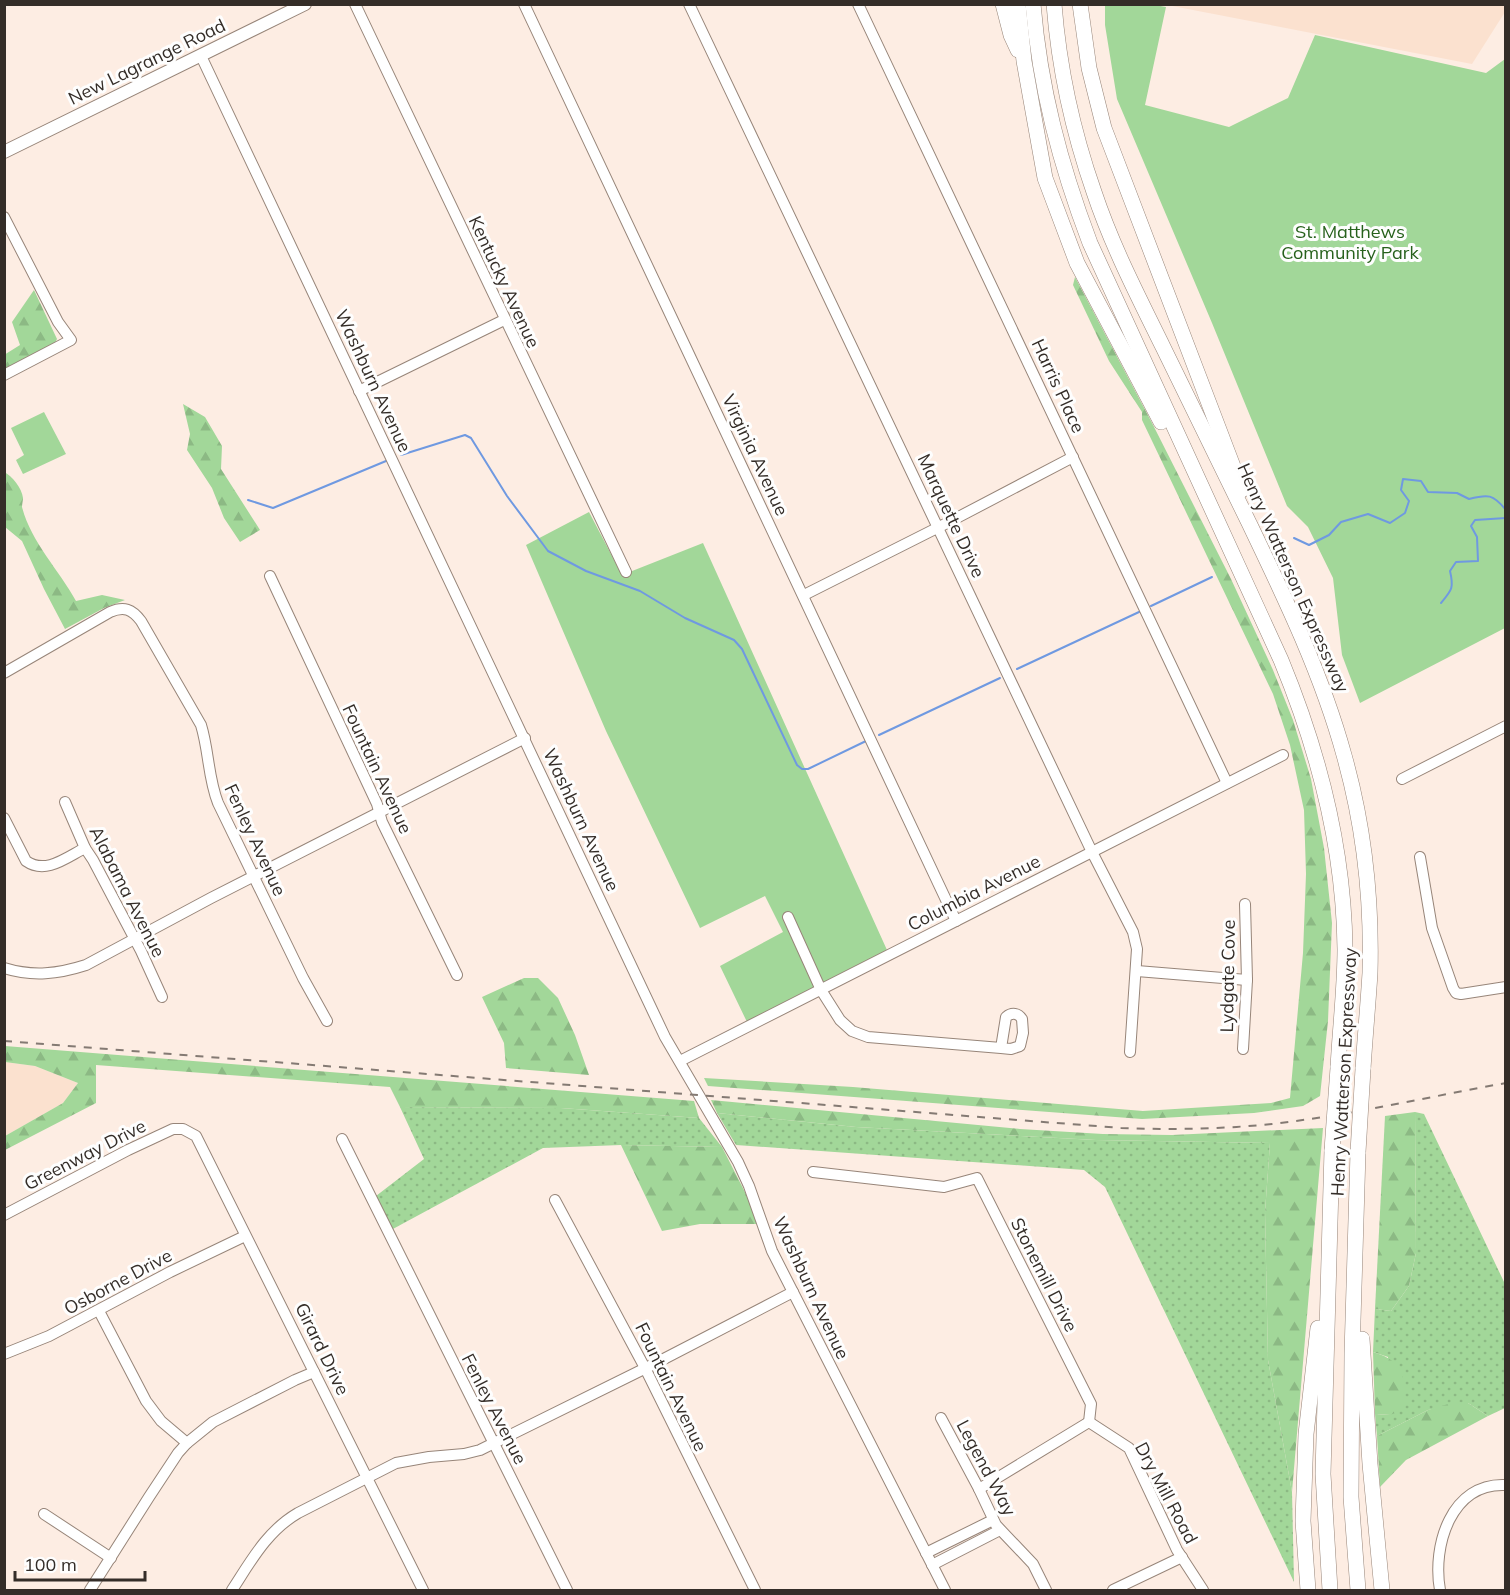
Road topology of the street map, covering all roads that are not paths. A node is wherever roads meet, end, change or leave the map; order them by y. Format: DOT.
graph roads {
  1 [pos="305,4"];
  2 [pos="355,4"];
  3 [pos="524,4"];
  4 [pos="689,4"];
  5 [pos="858,4"];
  6 [pos="1003,4"];
  7 [pos="1018,4"];
  8 [pos="1033,4"];
  9 [pos="1054,4"];
  10 [pos="1080,4"];
  11 [pos="201,56"];
  12 [pos="1024,61"];
  13 [pos="4,152"];
  14 [pos="4,217"];
  15 [pos="504,320"];
  16 [pos="4,375"];
  17 [pos="359,391"];
  18 [pos="1073,457"];
  19 [pos="938,528"];
  20 [pos="1236,565"];
  21 [pos="1271,568"];
  22 [pos="626,572"];
  23 [pos="270,576"];
  24 [pos="804,596"];
  25 [pos="4,674"];
  26 [pos="1505,727"];
  27 [pos="525,738"];
  28 [pos="1283,755"];
  29 [pos="1402,779"];
  30 [pos="1227,783"];
  31 [pos="64,802"];
  32 [pos="380,812"];
  33 [pos="4,818"];
  34 [pos="85,848"];
  35 [pos="1092,852"];
  36 [pos="1420,857"];
  37 [pos="254,877"];
  38 [pos="1245,904"];
  39 [pos="788,917"];
  40 [pos="956,921"];
  41 [pos="134,940"];
  42 [pos="4,968"];
  43 [pos="1137,971"];
  44 [pos="457,975"];
  45 [pos="1247,980"];
  46 [pos="1506,987"];
  47 [pos="821,990"];
  48 [pos="162,997"];
  49 [pos="327,1021"];
  50 [pos="1001,1048"];
  51 [pos="1243,1048"];
  52 [pos="1130,1052"];
  53 [pos="680,1061"];
  54 [pos="183,1129"];
  55 [pos="342,1139"];
  56 [pos="813,1172"];
  57 [pos="555,1200"];
  58 [pos="4,1215"];
  59 [pos="1356,1217"];
  60 [pos="1330,1218"];
  61 [pos="245,1236"];
  62 [pos="793,1292"];
  63 [pos="99,1311"];
  64 [pos="4,1354"];
  65 [pos="645,1368"];
  66 [pos="314,1372"];
  67 [pos="941,1418"];
  68 [pos="1089,1422"];
  69 [pos="187,1443"];
  70 [pos="493,1443"];
  71 [pos="368,1477"];
  72 [pos="1506,1485"];
  73 [pos="979,1489"];
  74 [pos="44,1514"];
  75 [pos="993,1520"];
  76 [pos="1000,1530"];
  77 [pos="926,1553"];
  78 [pos="111,1557"];
  79 [pos="1182,1557"];
  80 [pos="932,1565"];
  81 [pos="418,1589"];
  82 [pos="90,1590"];
  83 [pos="232,1590"];
  84 [pos="567,1590"];
  85 [pos="755,1590"];
  86 [pos="945,1590"];
  87 [pos="1046,1590"];
  88 [pos="1113,1590"];
  89 [pos="1203,1590"];
  90 [pos="1308,1590"];
  91 [pos="1330,1590"];
  92 [pos="1358,1590"];
  93 [pos="1382,1590"];
  94 [pos="1440,1590"];
  1 -- 11 [label="main road, New Lagrange Road"];
  2 -- 15 [label="street, Kentucky Avenue"];
  3 -- 24 [label="street, Virginia Avenue"];
  4 -- 19 [label="street, Marquette Drive"];
  5 -- 18 [label="street, Harris Place"];
  6 -- 12 [label="highway"];
  7 -- 12 [label="highway"];
  8 -- 20 [label="highway, Henry Watterson Expressway"];
  9 -- 21 [label="highway, Henry Watterson Expressway"];
  10 -- 21 [label="highway"];
  11 -- 13 [label="main road, New Lagrange Road"];
  11 -- 17 [label="street, Washburn Avenue"];
  12 -- 20 [label="highway"];
  14 -- 16 [label="street"];
  15 -- 17 [label="street"];
  15 -- 22 [label="street, Kentucky Avenue"];
  17 -- 27 [label="street, Washburn Avenue"];
  18 -- 19 [label="street"];
  18 -- 30 [label="street, Harris Place"];
  19 -- 24 [label="street"];
  19 -- 35 [label="street, Marquette Drive"];
  20 -- 60 [label="highway, Henry Watterson Expressway, bridge"];
  21 -- 59 [label="highway, Henry Watterson Expressway, bridge"];
  23 -- 32 [label="street, Fountain Avenue"];
  24 -- 40 [label="street, Virginia Avenue"];
  25 -- 37 [label="street, Fenley Avenue"];
  26 -- 29 [label="street"];
  27 -- 32 [label="street"];
  27 -- 53 [label="street, Washburn Avenue"];
  28 -- 30 [label="street, Columbia Avenue"];
  30 -- 35 [label="street, Columbia Avenue"];
  31 -- 34 [label="street, Alabama Avenue"];
  32 -- 37 [label="street"];
  32 -- 44 [label="street, Fountain Avenue"];
  33 -- 34 [label="street"];
  34 -- 41 [label="street, Alabama Avenue"];
  35 -- 40 [label="street, Columbia Avenue"];
  35 -- 43 [label="street, Marquette Drive"];
  36 -- 46 [label="street"];
  37 -- 41 [label="street"];
  37 -- 49 [label="street, Fenley Avenue"];
  38 -- 45 [label="street, Lydgate Cove"];
  39 -- 47 [label="street"];
  40 -- 47 [label="street, Columbia Avenue"];
  41 -- 42 [label="street"];
  41 -- 48 [label="street, Alabama Avenue"];
  43 -- 45 [label="street"];
  43 -- 52 [label="street, Marquette Drive"];
  45 -- 51 [label="street, Lydgate Cove"];
  47 -- 50 [label="street"];
  47 -- 53 [label="street, Columbia Avenue"];
  53 -- 62 [label="street, Washburn Avenue"];
  54 -- 58 [label="street, Greenway Drive"];
  54 -- 61 [label="street, Girard Drive"];
  55 -- 70 [label="street, Fenley Avenue"];
  56 -- 68 [label="street, Stonemill Drive"];
  57 -- 65 [label="street, Fountain Avenue"];
  59 -- 92 [label="highway, Henry Watterson Expressway"];
  59 -- 93 [label="highway"];
  60 -- 90 [label="highway"];
  60 -- 91 [label="highway, Henry Watterson Expressway"];
  61 -- 63 [label="street, Osborne Drive"];
  61 -- 66 [label="street, Girard Drive"];
  62 -- 65 [label="street"];
  62 -- 77 [label="street, Washburn Avenue"];
  63 -- 64 [label="street, Osborne Drive"];
  63 -- 69 [label="street"];
  65 -- 70 [label="street"];
  65 -- 85 [label="street, Fountain Avenue"];
  66 -- 69 [label="street"];
  66 -- 71 [label="street, Girard Drive"];
  67 -- 73 [label="street, Legend Way"];
  68 -- 73 [label="street"];
  68 -- 79 [label="street, Dry Mill Road"];
  69 -- 78 [label="street"];
  70 -- 71 [label="street"];
  70 -- 84 [label="street, Fenley Avenue"];
  71 -- 81 [label="street, Girard Drive"];
  71 -- 83 [label="street"];
  72 -- 94 [label="street"];
  73 -- 75 [label="street, Legend Way"];
  74 -- 78 [label="street"];
  75 -- 76 [label="street, Legend Way"];
  75 -- 77 [label="street"];
  76 -- 80 [label="street"];
  76 -- 87 [label="street, Legend Way"];
  77 -- 80 [label="street, Washburn Avenue"];
  78 -- 82 [label="street"];
  79 -- 88 [label="street"];
  79 -- 89 [label="street, Dry Mill Road"];
  80 -- 86 [label="street, Washburn Avenue"];
}
